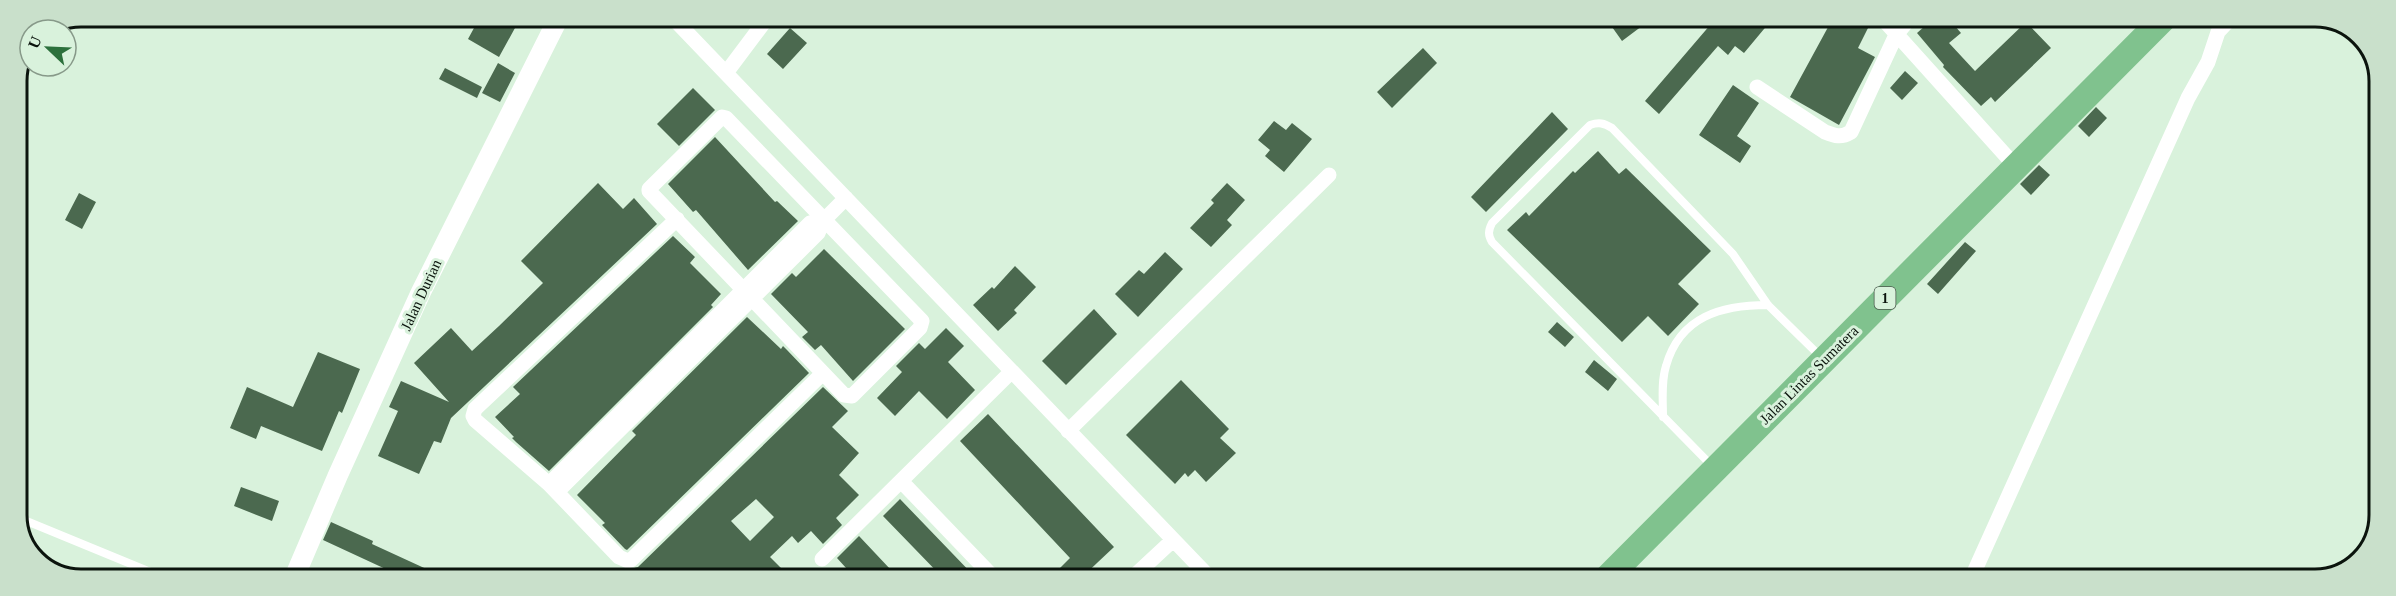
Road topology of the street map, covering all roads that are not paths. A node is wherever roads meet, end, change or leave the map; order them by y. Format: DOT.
graph roads {
  1 [pos="554,27"];
  2 [pos="682,27"];
  3 [pos="760,27"];
  4 [pos="1889,27"];
  5 [pos="1903,27"];
  6 [pos="2155,27"];
  7 [pos="2224,27"];
  8 [pos="1896,35"];
  9 [pos="726,73"];
  10 [pos="1757,87"];
  11 [pos="2016,166"];
  12 [pos="1329,175"];
  13 [pos="846,198"];
  14 [pos="676,219"];
  15 [pos="823,221"];
  16 [pos="749,295"];
  17 [pos="1768,305"];
  18 [pos="1824,360"];
  19 [pos="1011,372"];
  20 [pos="824,373"];
  21 [pos="1663,417"];
  22 [pos="1068,431"];
  23 [pos="1714,469"];
  24 [pos="901,481"];
  25 [pos="553,488"];
  26 [pos="27,521"];
  27 [pos="1173,540"];
  28 [pos="822,559"];
  29 [pos="143,569"];
  30 [pos="298,569"];
  31 [pos="985,569"];
  32 [pos="1142,569"];
  33 [pos="1201,569"];
  34 [pos="1616,569"];
  35 [pos="1976,569"];
  1 -- 30 [label="street, Jalan Durian"];
  2 -- 9 [label="street"];
  3 -- 9 [label="street"];
  4 -- 8 [label="street"];
  5 -- 8 [label="street"];
  6 -- 11 [label="highway, Jalan Lintas Sumatera / 1"];
  7 -- 35 [label="street"];
  8 -- 10 [label="street"];
  8 -- 11 [label="street"];
  9 -- 13 [label="street"];
  11 -- 18 [label="highway, Jalan Lintas Sumatera / 1"];
  12 -- 22 [label="street"];
  13 -- 15 [label="street"];
  13 -- 19 [label="street"];
  14 -- 15 [label="street"];
  14 -- 16 [label="street"];
  14 -- 25 [label="street"];
  15 -- 16 [label="street"];
  15 -- 20 [label="street"];
  16 -- 20 [label="street"];
  16 -- 25 [label="street"];
  17 -- 18 [label="lane"];
  17 -- 21 [label="lane"];
  17 -- 21 [label="lane"];
  18 -- 23 [label="highway, Jalan Lintas Sumatera / 1"];
  19 -- 22 [label="street"];
  19 -- 24 [label="street"];
  20 -- 25 [label="street"];
  21 -- 23 [label="lane"];
  22 -- 27 [label="street"];
  23 -- 34 [label="highway, Jalan Lintas Sumatera / 1"];
  24 -- 28 [label="street"];
  24 -- 31 [label="street"];
  26 -- 29 [label="lane"];
  27 -- 32 [label="street"];
  27 -- 33 [label="street"];
}
